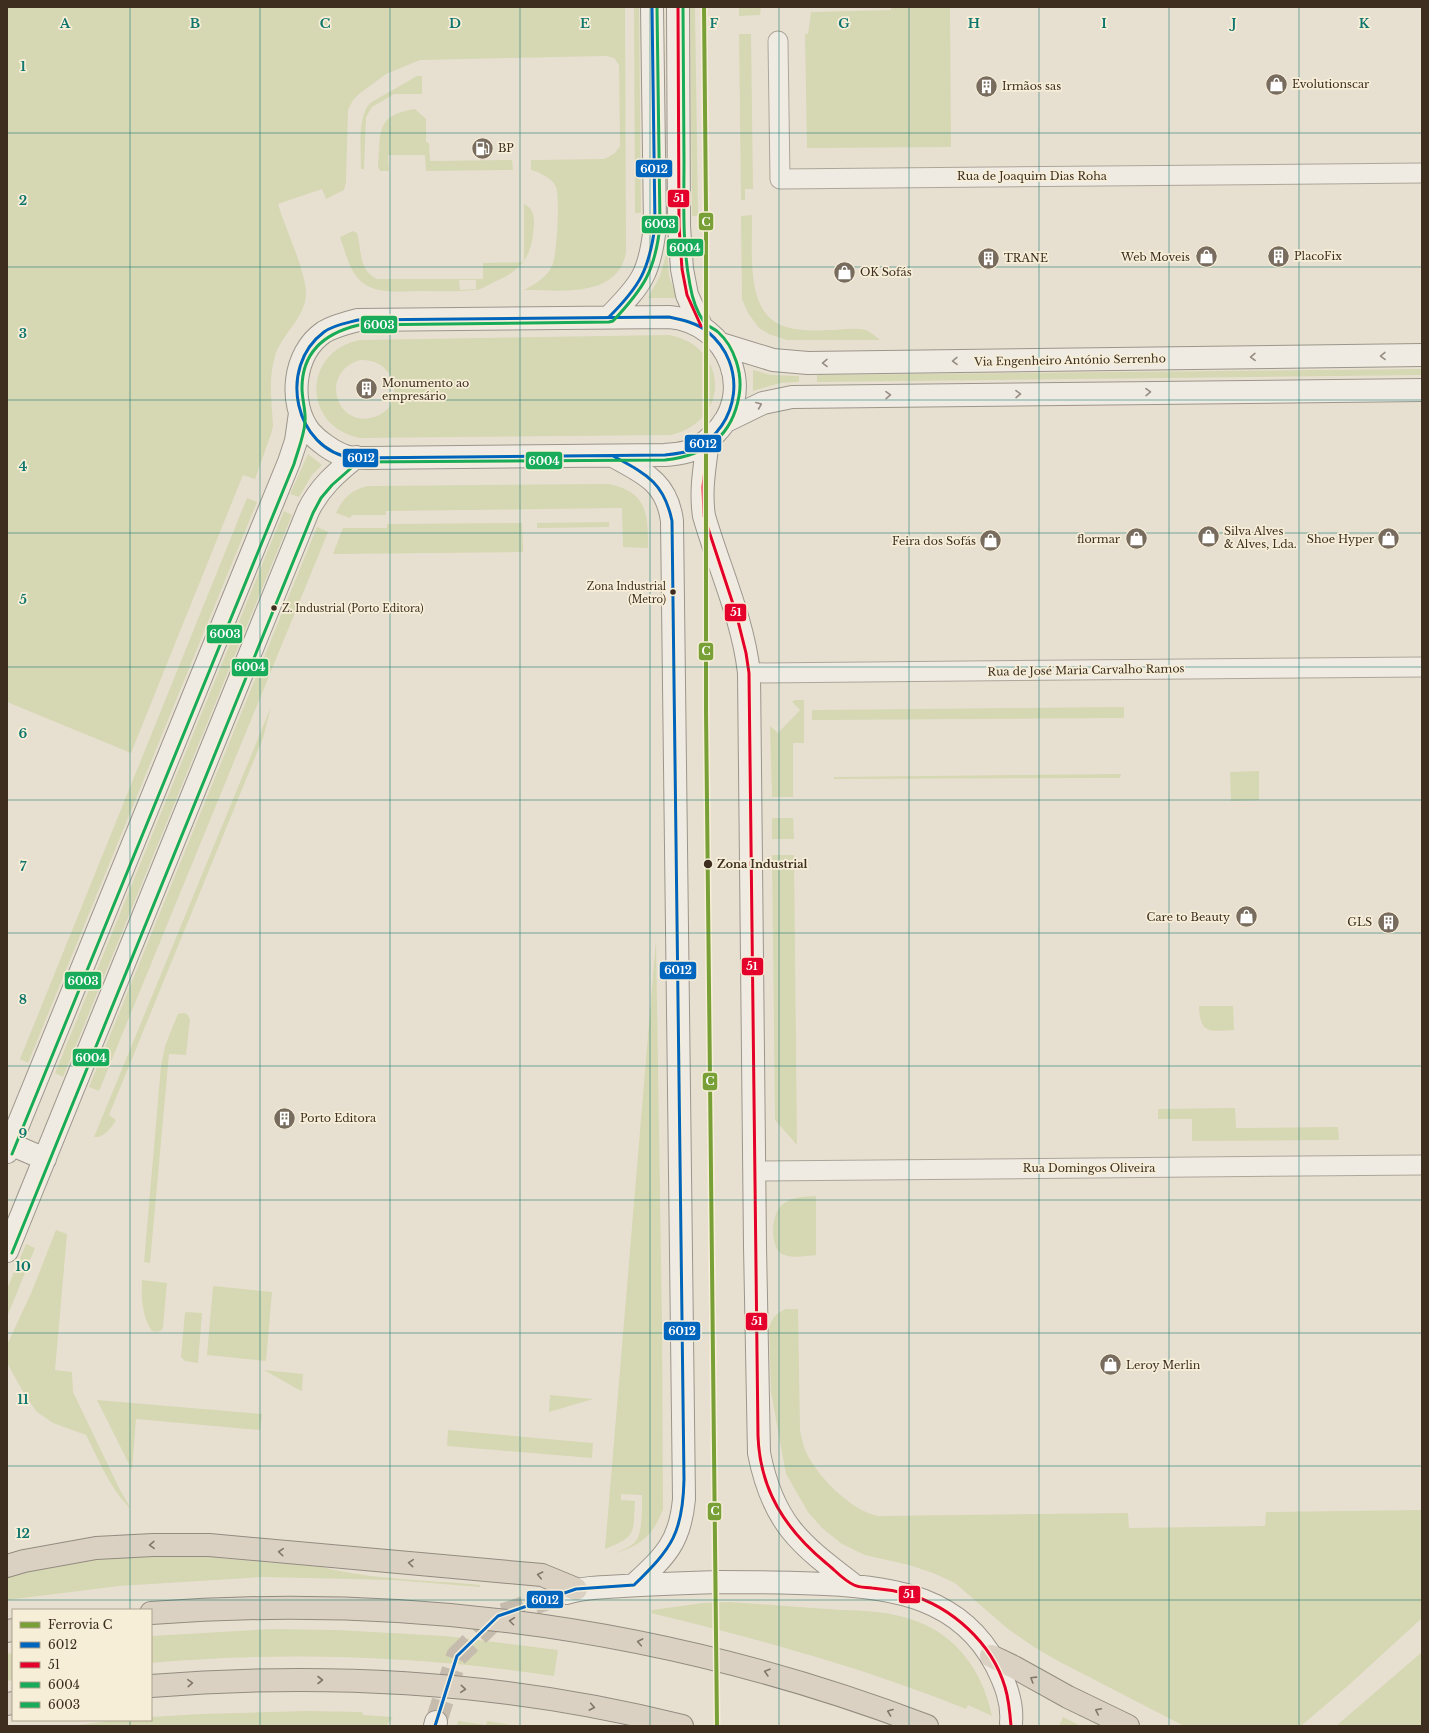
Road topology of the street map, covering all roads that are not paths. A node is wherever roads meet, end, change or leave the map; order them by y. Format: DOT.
graph roads {
  1 [pos="652,7"];
  2 [pos="678,7"];
  3 [pos="778,41"];
  4 [pos="1422,173"];
  5 [pos="609,317"];
  6 [pos="701,326"];
  7 [pos="721,344"];
  8 [pos="1422,355"];
  9 [pos="1422,390"];
  10 [pos="300,413"];
  11 [pos="724,422"];
  12 [pos="708,440"];
  13 [pos="613,456"];
  14 [pos="356,457"];
  15 [pos="1422,667"];
  16 [pos="749,673"];
  17 [pos="8,1146"];
  18 [pos="45,1159"];
  19 [pos="1422,1165"];
  20 [pos="755,1171"];
  21 [pos="7,1252"];
  22 [pos="7,1566"];
  23 [pos="634,1585"];
  24 [pos="855,1586"];
  25 [pos="571,1591"];
  26 [pos="152,1613"];
  27 [pos="991,1656"];
  28 [pos="152,1686"];
  29 [pos="1012,1723"];
  30 [pos="682,1726"];
  31 [pos="927,1726"];
  32 [pos="1128,1726"];
  1 -- 5 [label="main road"];
  2 -- 6 [label="main road"];
  3 -- 4 [label="street, Rua de Joaquim Dias Roha"];
  5 -- 6 [label="main road"];
  5 -- 10 [label="main road"];
  6 -- 7 [label="main road"];
  8 -- 7 [label="main road, Via Engenheiro António Serrenho, one-way"];
  7 -- 11 [label="main road"];
  11 -- 9 [label="main road, one-way"];
  10 -- 14 [label="main road"];
  10 -- 17 [label="main road"];
  11 -- 12 [label="main road"];
  12 -- 13 [label="main road"];
  12 -- 16 [label="main road"];
  13 -- 14 [label="main road"];
  13 -- 23 [label="main road"];
  14 -- 18 [label="main road"];
  15 -- 16 [label="street, Rua de José Maria Carvalho Ramos"];
  16 -- 20 [label="main road"];
  17 -- 18 [label="main road"];
  18 -- 21 [label="main road"];
  19 -- 20 [label="street, Rua Domingos Oliveira"];
  20 -- 24 [label="main road"];
  25 -- 22 [label="highway, one-way"];
  23 -- 24 [label="main road"];
  23 -- 25 [label="main road"];
  24 -- 27 [label="main road"];
  31 -- 26 [label="highway, one-way"];
  27 -- 29 [label="main road"];
  32 -- 27 [label="highway, one-way"];
  28 -- 30 [label="highway, one-way"];
}
